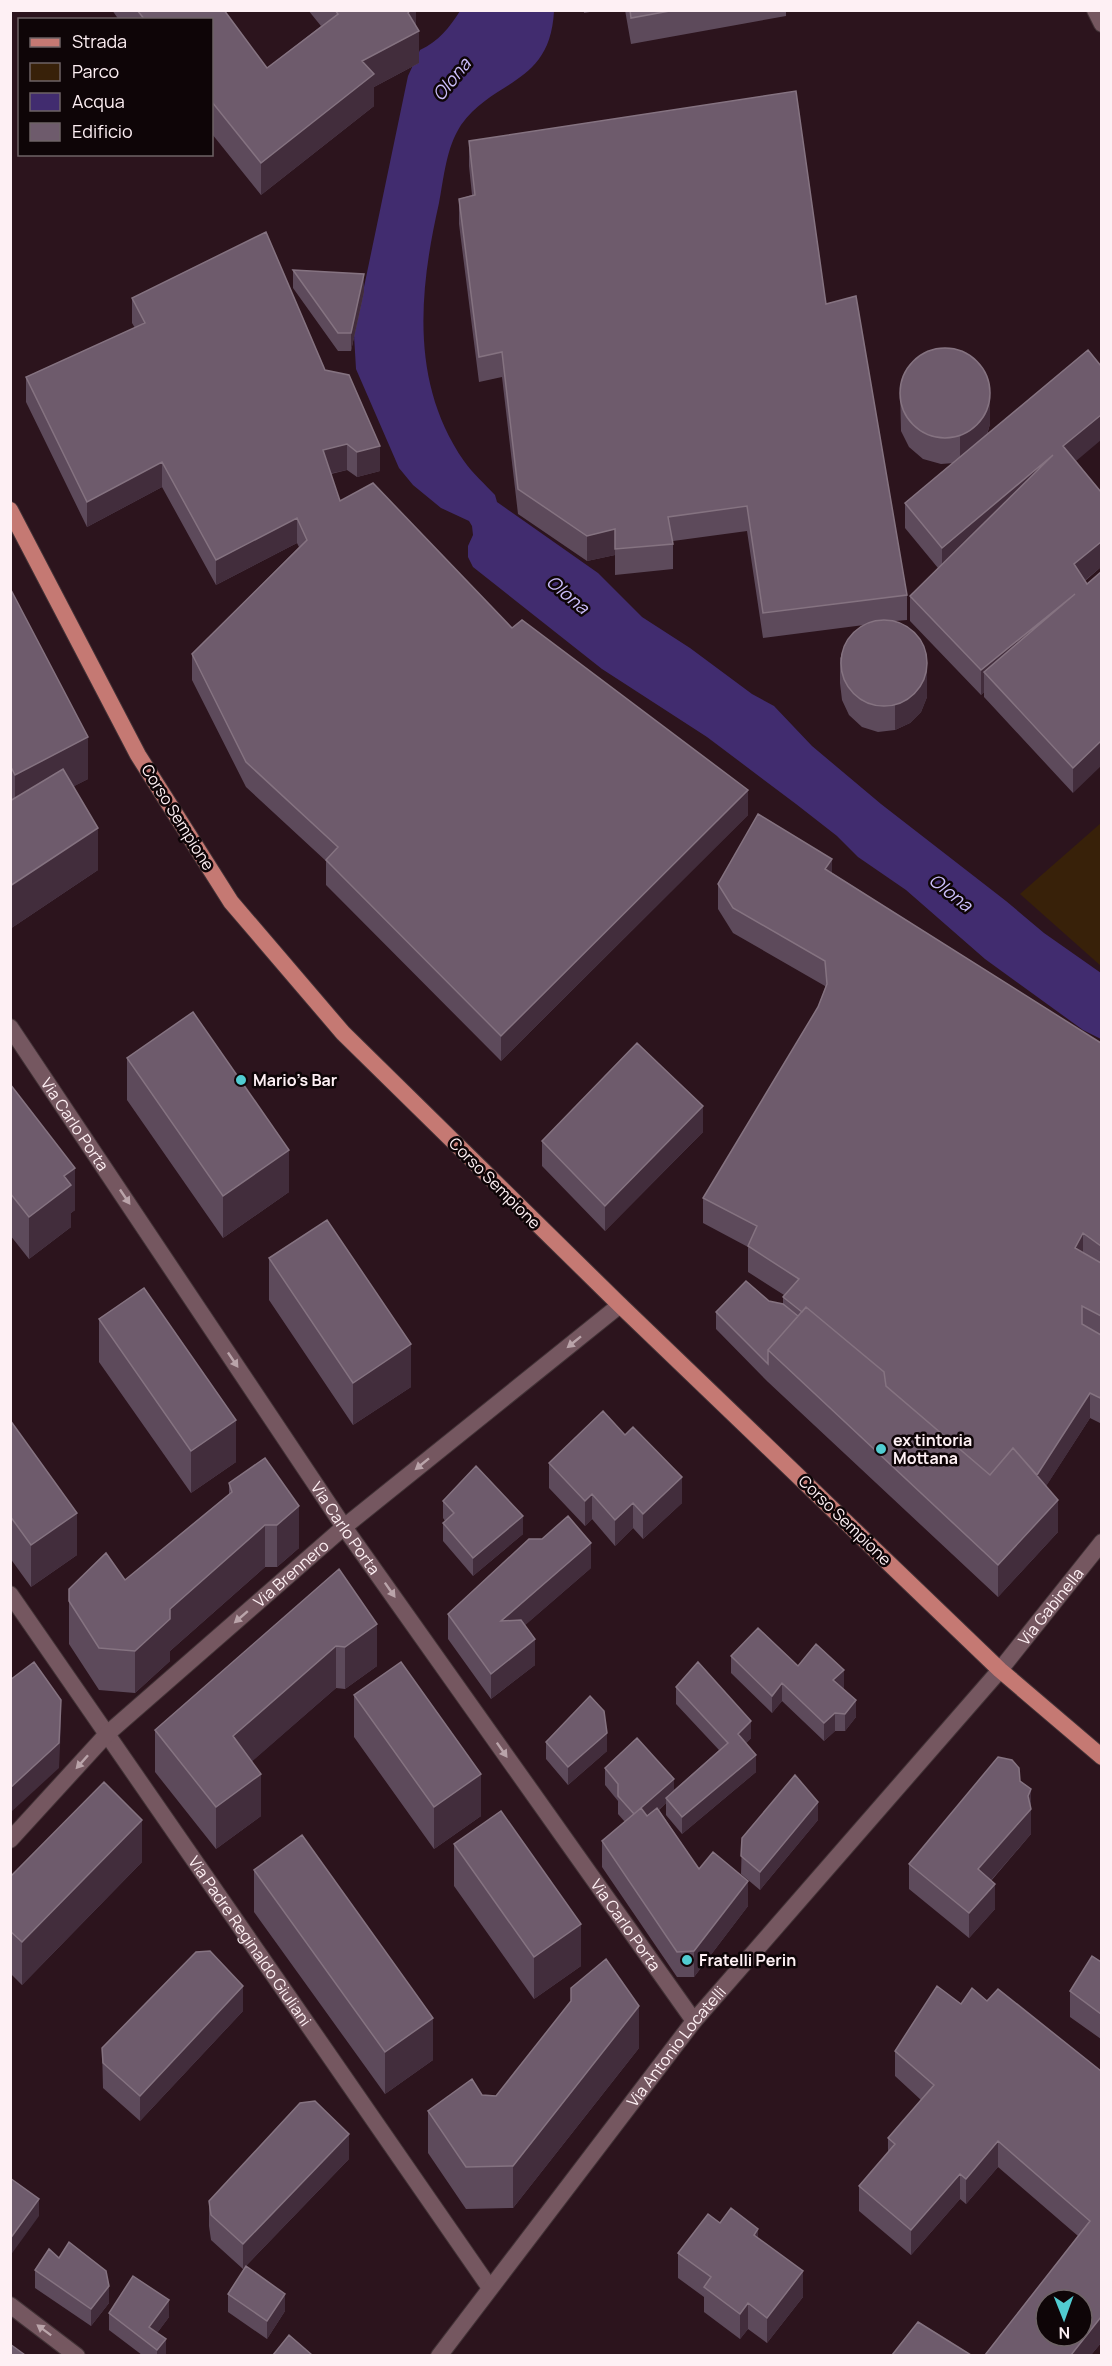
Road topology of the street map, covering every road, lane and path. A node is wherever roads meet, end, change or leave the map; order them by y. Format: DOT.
graph roads {
  1 [pos="1095,10"];
  2 [pos="1101,24"];
  3 [pos="10,510"];
  4 [pos="10,1027"];
  5 [pos="620,1305"];
  6 [pos="344,1527"];
  7 [pos="1101,1542"];
  8 [pos="10,1594"];
  9 [pos="1000,1670"];
  10 [pos="108,1734"];
  11 [pos="1101,1757"];
  12 [pos="10,1840"];
  13 [pos="694,2021"];
  14 [pos="490,2288"];
  15 [pos="10,2306"];
  16 [pos="77,2355"];
  17 [pos="439,2355"];
  1 -- 2 [label="street"];
  3 -- 5 [label="main road, Corso Sempione"];
  4 -- 6 [label="street, Via Carlo Porta, one-way"];
  5 -- 6 [label="street, Via Brennero, one-way"];
  5 -- 9 [label="main road, Corso Sempione"];
  6 -- 10 [label="street, Via Brennero, one-way"];
  6 -- 13 [label="street, Via Carlo Porta, one-way"];
  7 -- 9 [label="street, Via Gabinella"];
  8 -- 10 [label="street, Via Padre Reginaldo Giuliani"];
  9 -- 11 [label="main road, Corso Sempione"];
  9 -- 13 [label="street, Via Antonio Locatelli"];
  10 -- 12 [label="street, Via Brennero, one-way"];
  10 -- 14 [label="street, Via Padre Reginaldo Giuliani"];
  13 -- 14 [label="street, Via Antonio Locatelli"];
  14 -- 17 [label="street, Via Antonio Locatelli"];
  16 -- 15 [label="street, one-way"];
}
